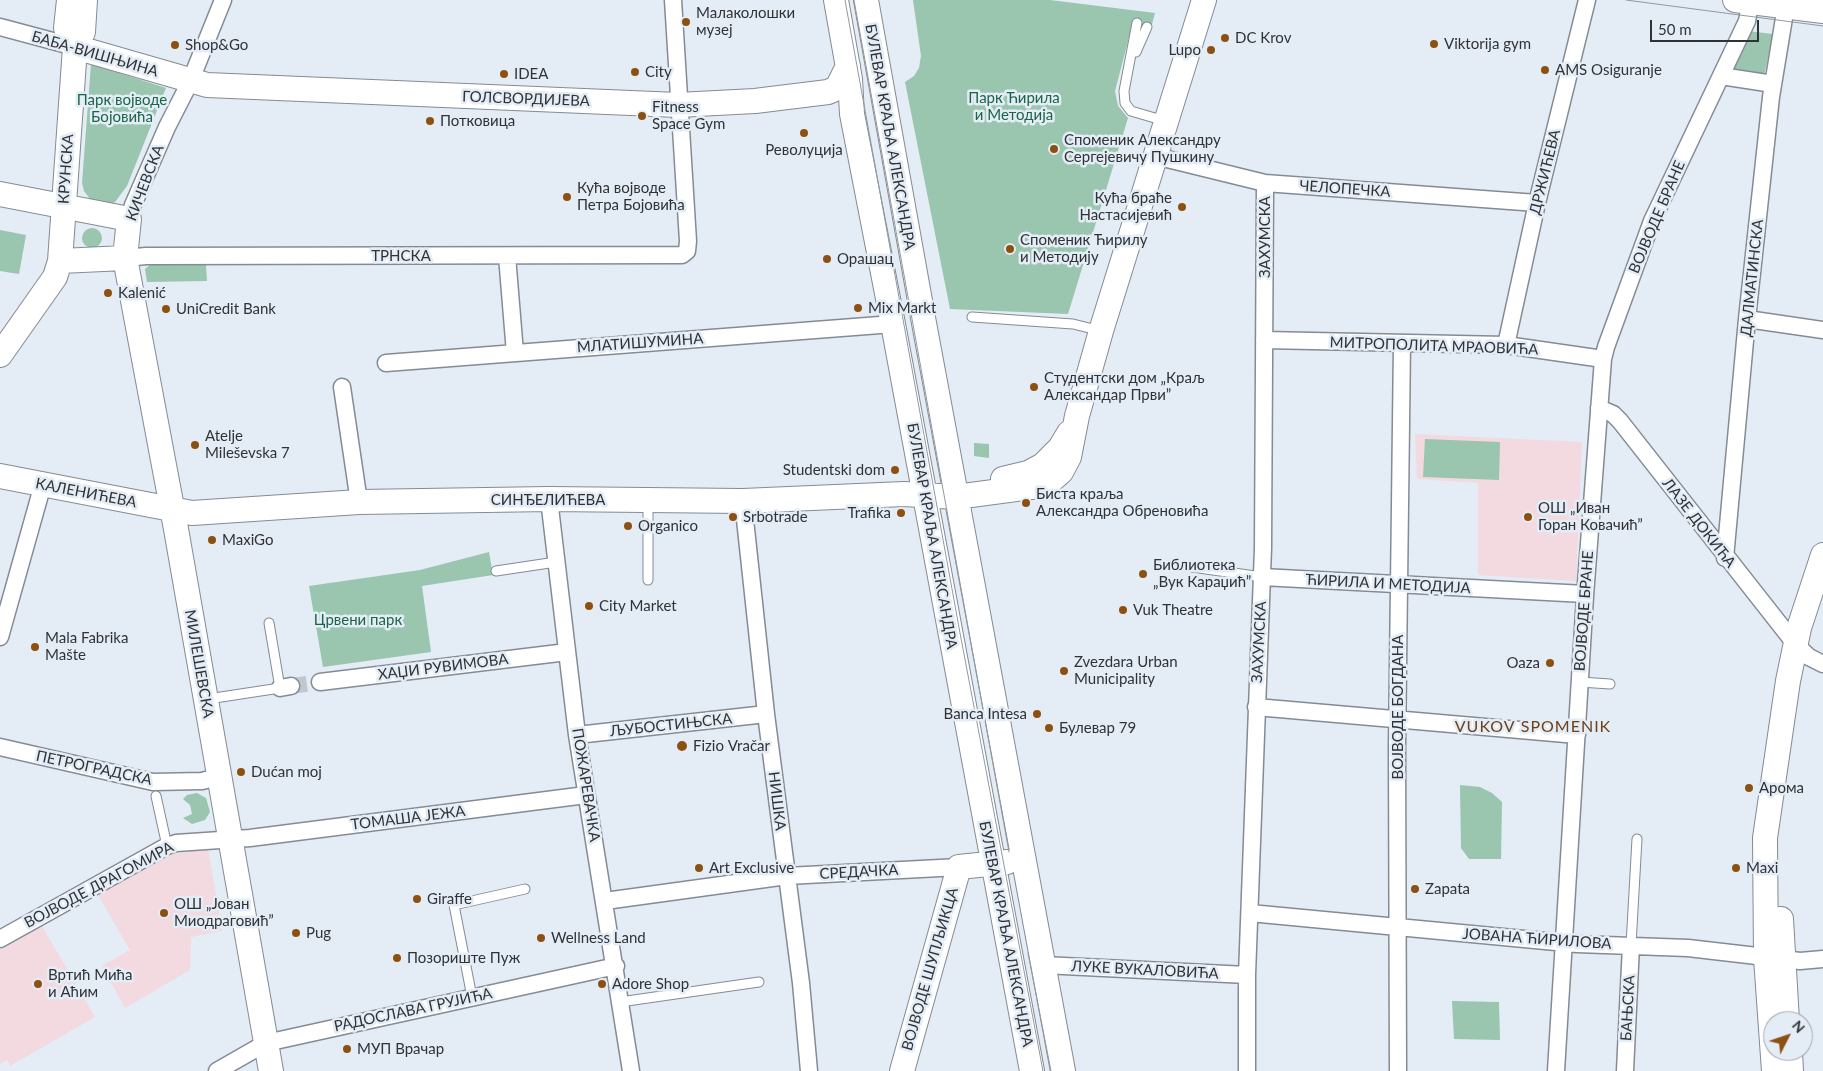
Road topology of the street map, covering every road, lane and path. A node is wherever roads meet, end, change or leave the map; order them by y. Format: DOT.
graph roads {
  1 [pos="69,0"];
  2 [pos="85,0"];
  3 [pos="224,0"];
  4 [pos="673,0"];
  5 [pos="836,0"];
  6 [pos="866,0"];
  7 [pos="1204,0"];
  8 [pos="1587,0"];
  9 [pos="1746,1"];
  10 [pos="1787,3"];
  11 [pos="1823,10"];
  12 [pos="1137,23"];
  13 [pos="1147,26"];
  14 [pos="0,27"];
  15 [pos="75,47"];
  16 [pos="1131,63"];
  17 [pos="848,66"];
  18 [pos="1721,76"];
  19 [pos="190,82"];
  20 [pos="1773,84"];
  21 [pos="678,106"];
  22 [pos="1165,122"];
  23 [pos="1155,156"];
  24 [pos="1265,183"];
  25 [pos="0,194"];
  26 [pos="1537,203"];
  27 [pos="64,208"];
  28 [pos="129,219"];
  29 [pos="507,256"];
  30 [pos="125,258"];
  31 [pos="60,261"];
  32 [pos="972,317"];
  33 [pos="1747,319"];
  34 [pos="893,324"];
  35 [pos="1823,330"];
  36 [pos="1101,331"];
  37 [pos="1264,340"];
  38 [pos="1402,344"];
  39 [pos="1506,345"];
  40 [pos="515,353"];
  41 [pos="0,355"];
  42 [pos="1603,359"];
  43 [pos="386,363"];
  44 [pos="342,387"];
  45 [pos="1598,408"];
  46 [pos="0,476"];
  47 [pos="43,484"];
  48 [pos="955,491"];
  49 [pos="924,494"];
  50 [pos="549,499"];
  51 [pos="648,501"];
  52 [pos="743,501"];
  53 [pos="359,502"];
  54 [pos="172,511"];
  55 [pos="1823,555"];
  56 [pos="1725,558"];
  57 [pos="556,562"];
  58 [pos="1192,567"];
  59 [pos="496,571"];
  60 [pos="1262,577"];
  61 [pos="648,580"];
  62 [pos="1399,585"];
  63 [pos="1585,594"];
  64 [pos="1823,606"];
  65 [pos="268,623"];
  66 [pos="0,637"];
  67 [pos="567,652"];
  68 [pos="1809,655"];
  69 [pos="320,682"];
  70 [pos="1580,682"];
  71 [pos="1610,684"];
  72 [pos="205,700"];
  73 [pos="1256,707"];
  74 [pos="766,714"];
  75 [pos="1398,719"];
  76 [pos="577,735"];
  77 [pos="1578,735"];
  78 [pos="0,748"];
  79 [pos="218,777"];
  80 [pos="586,795"];
  81 [pos="156,796"];
  82 [pos="230,839"];
  83 [pos="1637,839"];
  84 [pos="167,846"];
  85 [pos="1024,859"];
  86 [pos="992,864"];
  87 [pos="959,867"];
  88 [pos="787,876"];
  89 [pos="525,889"];
  90 [pos="605,901"];
  91 [pos="1250,914"];
  92 [pos="1398,929"];
  93 [pos="0,939"];
  94 [pos="1566,942"];
  95 [pos="1631,945"];
  96 [pos="1774,959"];
  97 [pos="1823,959"];
  98 [pos="1043,965"];
  99 [pos="616,966"];
  100 [pos="1247,976"];
  101 [pos="759,982"];
  102 [pos="472,997"];
  103 [pos="620,1002"];
  104 [pos="1785,1011"];
  105 [pos="266,1043"];
  106 [pos="217,1071"];
  107 [pos="271,1071"];
  108 [pos="631,1071"];
  109 [pos="809,1071"];
  110 [pos="902,1071"];
  111 [pos="1032,1071"];
  112 [pos="1063,1071"];
  113 [pos="1247,1071"];
  114 [pos="1398,1071"];
  115 [pos="1556,1071"];
  116 [pos="1625,1071"];
  117 [pos="1774,1071"];
  1 -- 15 [label="main road, КРУНСКА"];
  2 -- 15 [label="main road, КРУНСКА"];
  3 -- 19 [label="street, КИЧЕВСКА"];
  4 -- 21 [label="street"];
  5 -- 17 [label="main road, БУЛЕВАР КРАЉА АЛЕКСАНДРА"];
  6 -- 48 [label="main road, БУЛЕВАР КРАЉА АЛЕКСАНДРА"];
  7 -- 22 [label="main road, СИНЂЕЛИЋЕВА"];
  8 -- 26 [label="street, ДРЖИЋЕВА"];
  9 -- 10 [label="main road"];
  9 -- 18 [label="street, ВОЈВОДЕ БРАНЕ"];
  10 -- 11 [label="main road"];
  10 -- 20 [label="street, ДАЛМАТИНСКА"];
  12 -- 16 [label="lane"];
  13 -- 16 [label="lane"];
  14 -- 15 [label="street, БАБА-ВИШЊИНА"];
  15 -- 19 [label="main road, БАБА-ВИШЊИНА"];
  15 -- 27 [label="main road, КРУНСКА"];
  16 -- 22 [label="lane"];
  17 -- 21 [label="main road, ГОЛСВОРДИЈЕВА"];
  17 -- 34 [label="main road, БУЛЕВАР КРАЉА АЛЕКСАНДРА"];
  18 -- 20 [label="street"];
  18 -- 42 [label="street, ВОЈВОДЕ БРАНЕ"];
  19 -- 21 [label="main road, ГОЛСВОРДИЈЕВА"];
  19 -- 28 [label="street, КИЧЕВСКА"];
  20 -- 33 [label="street, ДАЛМАТИНСКА"];
  21 -- 29 [label="street, ТРНСКА"];
  22 -- 23 [label="main road, СИНЂЕЛИЋЕВА"];
  23 -- 24 [label="street, ЧЕЛОПЕЧКА"];
  23 -- 36 [label="main road, СИНЂЕЛИЋЕВА"];
  24 -- 26 [label="street, ЧЕЛОПЕЧКА"];
  24 -- 37 [label="street, ЗАХУМСКА"];
  25 -- 27 [label="main road"];
  26 -- 39 [label="street, ДРЖИЋЕВА"];
  27 -- 28 [label="main road"];
  27 -- 31 [label="main road, КРУНСКА"];
  28 -- 30 [label="main road, КИЧЕВСКА"];
  29 -- 30 [label="street, ТРНСКА"];
  29 -- 40 [label="street"];
  30 -- 31 [label="main road"];
  30 -- 54 [label="main road, МИЛЕШЕВСКА"];
  31 -- 41 [label="main road, КРУНСКА"];
  32 -- 36 [label="lane"];
  33 -- 35 [label="street"];
  33 -- 56 [label="street, ДАЛМАТИНСКА"];
  34 -- 40 [label="street, МЛАТИШУМИНА"];
  34 -- 49 [label="main road, БУЛЕВАР КРАЉА АЛЕКСАНДРА"];
  36 -- 48 [label="main road, СИНЂЕЛИЋЕВА"];
  37 -- 38 [label="street, МИТРОПОЛИТА МРАОВИЋА"];
  37 -- 60 [label="street, ЗАХУМСКА"];
  38 -- 39 [label="street, МИТРОПОЛИТА МРАОВИЋА"];
  38 -- 62 [label="street, ВОЈВОДЕ БОГДАНА"];
  39 -- 42 [label="street, МИТРОПОЛИТА МРАОВИЋА"];
  40 -- 43 [label="street, МЛАТИШУМИНА"];
  42 -- 45 [label="street, ВОЈВОДЕ БРАНЕ"];
  44 -- 53 [label="street"];
  45 -- 56 [label="street, ЛАЗЕ ДОКИЋА"];
  45 -- 63 [label="street, ВОЈВОДЕ БРАНЕ"];
  46 -- 47 [label="main road, КАЛЕНИЋЕВА"];
  47 -- 54 [label="main road, КАЛЕНИЋЕВА"];
  47 -- 66 [label="street"];
  48 -- 49 [label="main road, СИНЂЕЛИЋЕВА"];
  48 -- 85 [label="main road, БУЛЕВАР КРАЉА АЛЕКСАНДРА"];
  49 -- 52 [label="main road, СИНЂЕЛИЋЕВА"];
  49 -- 86 [label="main road, БУЛЕВАР КРАЉА АЛЕКСАНДРА"];
  50 -- 51 [label="main road, СИНЂЕЛИЋЕВА"];
  50 -- 53 [label="main road, СИНЂЕЛИЋЕВА"];
  50 -- 57 [label="street, ПОЖАРЕВАЧКА"];
  51 -- 52 [label="main road, СИНЂЕЛИЋЕВА"];
  51 -- 61 [label="lane"];
  52 -- 74 [label="street, НИШКА"];
  53 -- 54 [label="main road, СИНЂЕЛИЋЕВА"];
  54 -- 72 [label="main road, МИЛЕШЕВСКА"];
  55 -- 68 [label="main road"];
  56 -- 68 [label="street, ЛАЗЕ ДОКИЋА"];
  57 -- 59 [label="lane"];
  57 -- 67 [label="street, ПОЖАРЕВАЧКА"];
  58 -- 60 [label="lane, ЋИРИЛА И МЕТОДИЈА"];
  60 -- 62 [label="street, ЋИРИЛА И МЕТОДИЈА"];
  60 -- 73 [label="street, ЗАХУМСКА"];
  62 -- 63 [label="street, ЋИРИЛА И МЕТОДИЈА"];
  62 -- 75 [label="street, ВОЈВОДЕ БОГДАНА"];
  63 -- 70 [label="street, ВОЈВОДЕ БРАНЕ"];
  64 -- 68 [label="main road"];
  65 -- 72 [label="lane"];
  67 -- 69 [label="street, ХАЏИ РУВИМОВА"];
  67 -- 76 [label="street, ПОЖАРЕВАЧКА"];
  68 -- 96 [label="main road"];
  70 -- 71 [label="lane"];
  70 -- 77 [label="street, ВОЈВОДЕ БРАНЕ"];
  72 -- 79 [label="main road, МИЛЕШЕВСКА"];
  73 -- 75 [label="street"];
  73 -- 91 [label="street, ЗАХУМСКА"];
  74 -- 76 [label="street, ЉУБОСТИЊСКА"];
  74 -- 88 [label="street, НИШКА"];
  75 -- 77 [label="street"];
  75 -- 92 [label="street, ВОЈВОДЕ БОГДАНА"];
  76 -- 80 [label="street, ПОЖАРЕВАЧКА"];
  77 -- 94 [label="street, ВОЈВОДЕ БРАНЕ"];
  78 -- 79 [label="street, ПЕТРОГРАДСКА"];
  79 -- 82 [label="main road, МИЛЕШЕВСКА"];
  80 -- 82 [label="street, ТОМАША ЈЕЖА"];
  80 -- 90 [label="street, ПОЖАРЕВАЧКА"];
  81 -- 84 [label="lane"];
  82 -- 84 [label="street, ВОЈВОДЕ ДРАГОМИРА"];
  82 -- 105 [label="main road, МИЛЕШЕВСКА"];
  83 -- 95 [label="lane"];
  84 -- 93 [label="street, ВОЈВОДЕ ДРАГОМИРА"];
  85 -- 86 [label="main road, СРЕДАЧКА"];
  85 -- 98 [label="main road, БУЛЕВАР КРАЉА АЛЕКСАНДРА"];
  86 -- 87 [label="main road, СРЕДАЧКА"];
  86 -- 111 [label="main road, БУЛЕВАР КРАЉА АЛЕКСАНДРА"];
  87 -- 88 [label="street, СРЕДАЧКА"];
  87 -- 110 [label="main road, ВОЈВОДЕ ШУПЉИКЦА"];
  88 -- 90 [label="street, СРЕДАЧКА"];
  88 -- 109 [label="street, НИШКА"];
  89 -- 102 [label="lane"];
  90 -- 99 [label="street, ПОЖАРЕВАЧКА"];
  91 -- 92 [label="street, ЈОВАНА ЋИРИЛОВА"];
  91 -- 100 [label="street, ЗАХУМСКА"];
  92 -- 94 [label="street, ЈОВАНА ЋИРИЛОВА"];
  92 -- 114 [label="street, ВОЈВОДЕ БОГДАНА"];
  94 -- 95 [label="street, ЈОВАНА ЋИРИЛОВА"];
  94 -- 115 [label="street, ВОЈВОДЕ БРАНЕ"];
  95 -- 96 [label="street, ЈОВАНА ЋИРИЛОВА"];
  95 -- 116 [label="street, БАЊСКА"];
  96 -- 97 [label="street, ЈОВАНА ЋИРИЛОВА"];
  96 -- 104 [label="main road"];
  96 -- 117 [label="main road"];
  98 -- 100 [label="street, ЛУКЕ ВУКАЛОВИЋА"];
  98 -- 112 [label="main road, БУЛЕВАР КРАЉА АЛЕКСАНДРА"];
  99 -- 102 [label="street, РАДОСЛАВА ГРУЈИЋА"];
  99 -- 103 [label="street, ПОЖАРЕВАЧКА"];
  100 -- 113 [label="street, ЗАХУМСКА"];
  101 -- 103 [label="lane"];
  102 -- 105 [label="street, РАДОСЛАВА ГРУЈИЋА"];
  103 -- 108 [label="street, ПОЖАРЕВАЧКА"];
  105 -- 106 [label="street, РАДОСЛАВА ГРУЈИЋА"];
  105 -- 107 [label="main road, МИЛЕШЕВСКА"];
}
